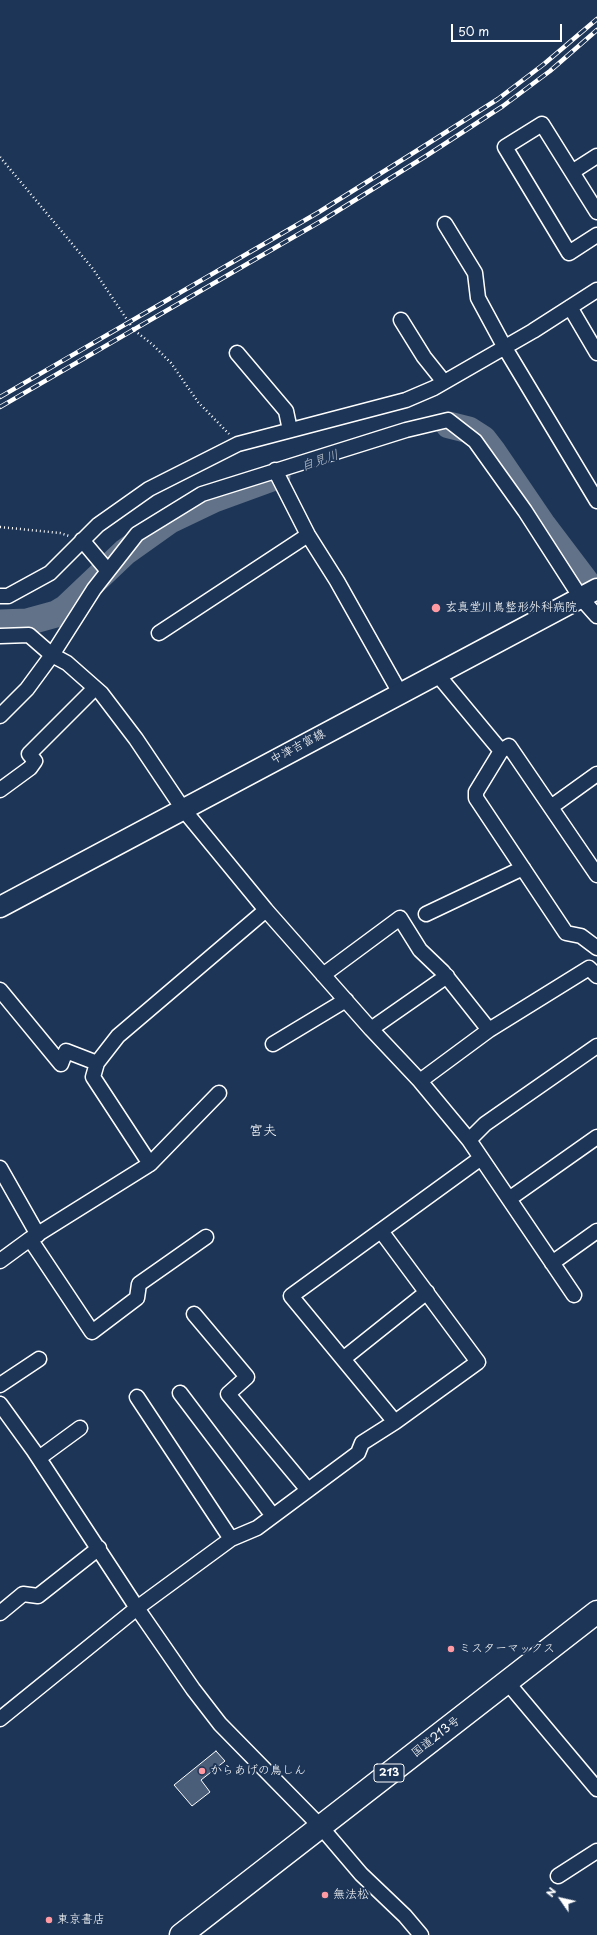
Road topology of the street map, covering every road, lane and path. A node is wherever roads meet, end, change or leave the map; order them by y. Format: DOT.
graph roads {
  1 [pos="597,156"];
  2 [pos="0,157"];
  3 [pos="572,172"];
  4 [pos="597,212"];
  5 [pos="445,224"];
  6 [pos="597,235"];
  7 [pos="597,290"];
  8 [pos="570,307"];
  9 [pos="401,320"];
  10 [pos="505,348"];
  11 [pos="238,353"];
  12 [pos="597,353"];
  13 [pos="444,382"];
  14 [pos="290,430"];
  15 [pos="238,444"];
  16 [pos="275,470"];
  17 [pos="597,501"];
  18 [pos="0,527"];
  19 [pos="308,535"];
  20 [pos="82,540"];
  21 [pos="108,571"];
  22 [pos="589,594"];
  23 [pos="0,596"];
  24 [pos="597,616"];
  25 [pos="159,633"];
  26 [pos="0,636"];
  27 [pos="52,655"];
  28 [pos="437,674"];
  29 [pos="95,688"];
  30 [pos="400,693"];
  31 [pos="0,716"];
  32 [pos="501,750"];
  33 [pos="597,774"];
  34 [pos="0,790"];
  35 [pos="551,807"];
  36 [pos="183,809"];
  37 [pos="523,868"];
  38 [pos="597,875"];
  39 [pos="0,907"];
  40 [pos="266,910"];
  41 [pos="426,914"];
  42 [pos="597,948"];
  43 [pos="323,974"];
  44 [pos="447,976"];
  45 [pos="597,976"];
  46 [pos="0,990"];
  47 [pos="346,1000"];
  48 [pos="371,1029"];
  49 [pos="489,1030"];
  50 [pos="273,1044"];
  51 [pos="597,1046"];
  52 [pos="96,1063"];
  53 [pos="420,1081"];
  54 [pos="219,1093"];
  55 [pos="597,1137"];
  56 [pos="469,1140"];
  57 [pos="481,1158"];
  58 [pos="150,1164"];
  59 [pos="0,1168"];
  60 [pos="509,1199"];
  61 [pos="381,1231"];
  62 [pos="597,1231"];
  63 [pos="34,1237"];
  64 [pos="206,1237"];
  65 [pos="0,1261"];
  66 [pos="552,1263"];
  67 [pos="427,1292"];
  68 [pos="574,1295"];
  69 [pos="194,1314"];
  70 [pos="39,1359"];
  71 [pos="343,1359"];
  72 [pos="0,1385"];
  73 [pos="180,1393"];
  74 [pos="137,1397"];
  75 [pos="0,1404"];
  76 [pos="395,1422"];
  77 [pos="80,1428"];
  78 [pos="39,1458"];
  79 [pos="308,1490"];
  80 [pos="273,1516"];
  81 [pos="231,1539"];
  82 [pos="99,1548"];
  83 [pos="137,1608"];
  84 [pos="597,1612"];
  85 [pos="0,1613"];
  86 [pos="507,1682"];
  87 [pos="0,1719"];
  88 [pos="597,1789"];
  89 [pos="320,1827"];
  90 [pos="597,1851"];
  91 [pos="558,1876"];
  92 [pos="181,1935"];
  93 [pos="421,1935"];
  1 -- 3 [label="street"];
  2 -- 15 [label="path"];
  3 -- 4 [label="street"];
  3 -- 6 [label="street"];
  5 -- 10 [label="street"];
  7 -- 8 [label="street"];
  8 -- 10 [label="street"];
  8 -- 12 [label="street"];
  9 -- 13 [label="street"];
  10 -- 13 [label="street"];
  10 -- 17 [label="street"];
  11 -- 14 [label="street"];
  13 -- 14 [label="street"];
  14 -- 15 [label="street"];
  15 -- 20 [label="street"];
  16 -- 19 [label="street"];
  16 -- 21 [label="street"];
  16 -- 22 [label="street"];
  18 -- 20 [label="path"];
  19 -- 25 [label="street"];
  19 -- 30 [label="street"];
  20 -- 21 [label="street"];
  20 -- 23 [label="street"];
  21 -- 27 [label="street"];
  22 -- 24 [label="street"];
  22 -- 28 [label="main road, 中津吉富線"];
  26 -- 27 [label="street"];
  27 -- 29 [label="street"];
  27 -- 31 [label="street"];
  28 -- 30 [label="main road, 中津吉富線"];
  28 -- 32 [label="street"];
  29 -- 34 [label="street"];
  29 -- 36 [label="street"];
  30 -- 36 [label="main road, 中津吉富線"];
  32 -- 35 [label="street"];
  32 -- 37 [label="street"];
  33 -- 35 [label="street"];
  35 -- 38 [label="street"];
  36 -- 39 [label="main road, 中津吉富線"];
  36 -- 40 [label="street"];
  37 -- 41 [label="street"];
  37 -- 42 [label="street"];
  40 -- 43 [label="street"];
  40 -- 52 [label="street"];
  43 -- 44 [label="street"];
  43 -- 47 [label="street"];
  44 -- 48 [label="street"];
  44 -- 49 [label="street"];
  45 -- 49 [label="street"];
  46 -- 52 [label="street"];
  47 -- 48 [label="street"];
  47 -- 50 [label="street"];
  48 -- 53 [label="street"];
  49 -- 53 [label="street"];
  51 -- 56 [label="street"];
  52 -- 58 [label="street"];
  53 -- 56 [label="street"];
  54 -- 58 [label="street"];
  55 -- 60 [label="street"];
  56 -- 57 [label="street"];
  57 -- 60 [label="street"];
  57 -- 61 [label="street"];
  58 -- 63 [label="street"];
  59 -- 63 [label="street"];
  60 -- 66 [label="street"];
  61 -- 67 [label="street"];
  61 -- 71 [label="street"];
  62 -- 66 [label="street"];
  63 -- 64 [label="street"];
  63 -- 65 [label="street"];
  66 -- 68 [label="street"];
  67 -- 71 [label="street"];
  67 -- 76 [label="street"];
  69 -- 79 [label="street"];
  70 -- 72 [label="street"];
  71 -- 76 [label="street"];
  73 -- 80 [label="street"];
  74 -- 81 [label="street"];
  75 -- 78 [label="street"];
  76 -- 79 [label="street"];
  77 -- 78 [label="street"];
  78 -- 82 [label="street"];
  79 -- 80 [label="street"];
  80 -- 81 [label="street"];
  81 -- 83 [label="street"];
  82 -- 83 [label="street"];
  82 -- 85 [label="street"];
  83 -- 87 [label="street"];
  83 -- 89 [label="street"];
  84 -- 86 [label="highway, 国道213号 / 213"];
  86 -- 88 [label="street"];
  86 -- 89 [label="highway, 国道213号 / 213"];
  89 -- 92 [label="highway, 国道213号 / 213"];
  89 -- 93 [label="street"];
  90 -- 91 [label="street"];
}
